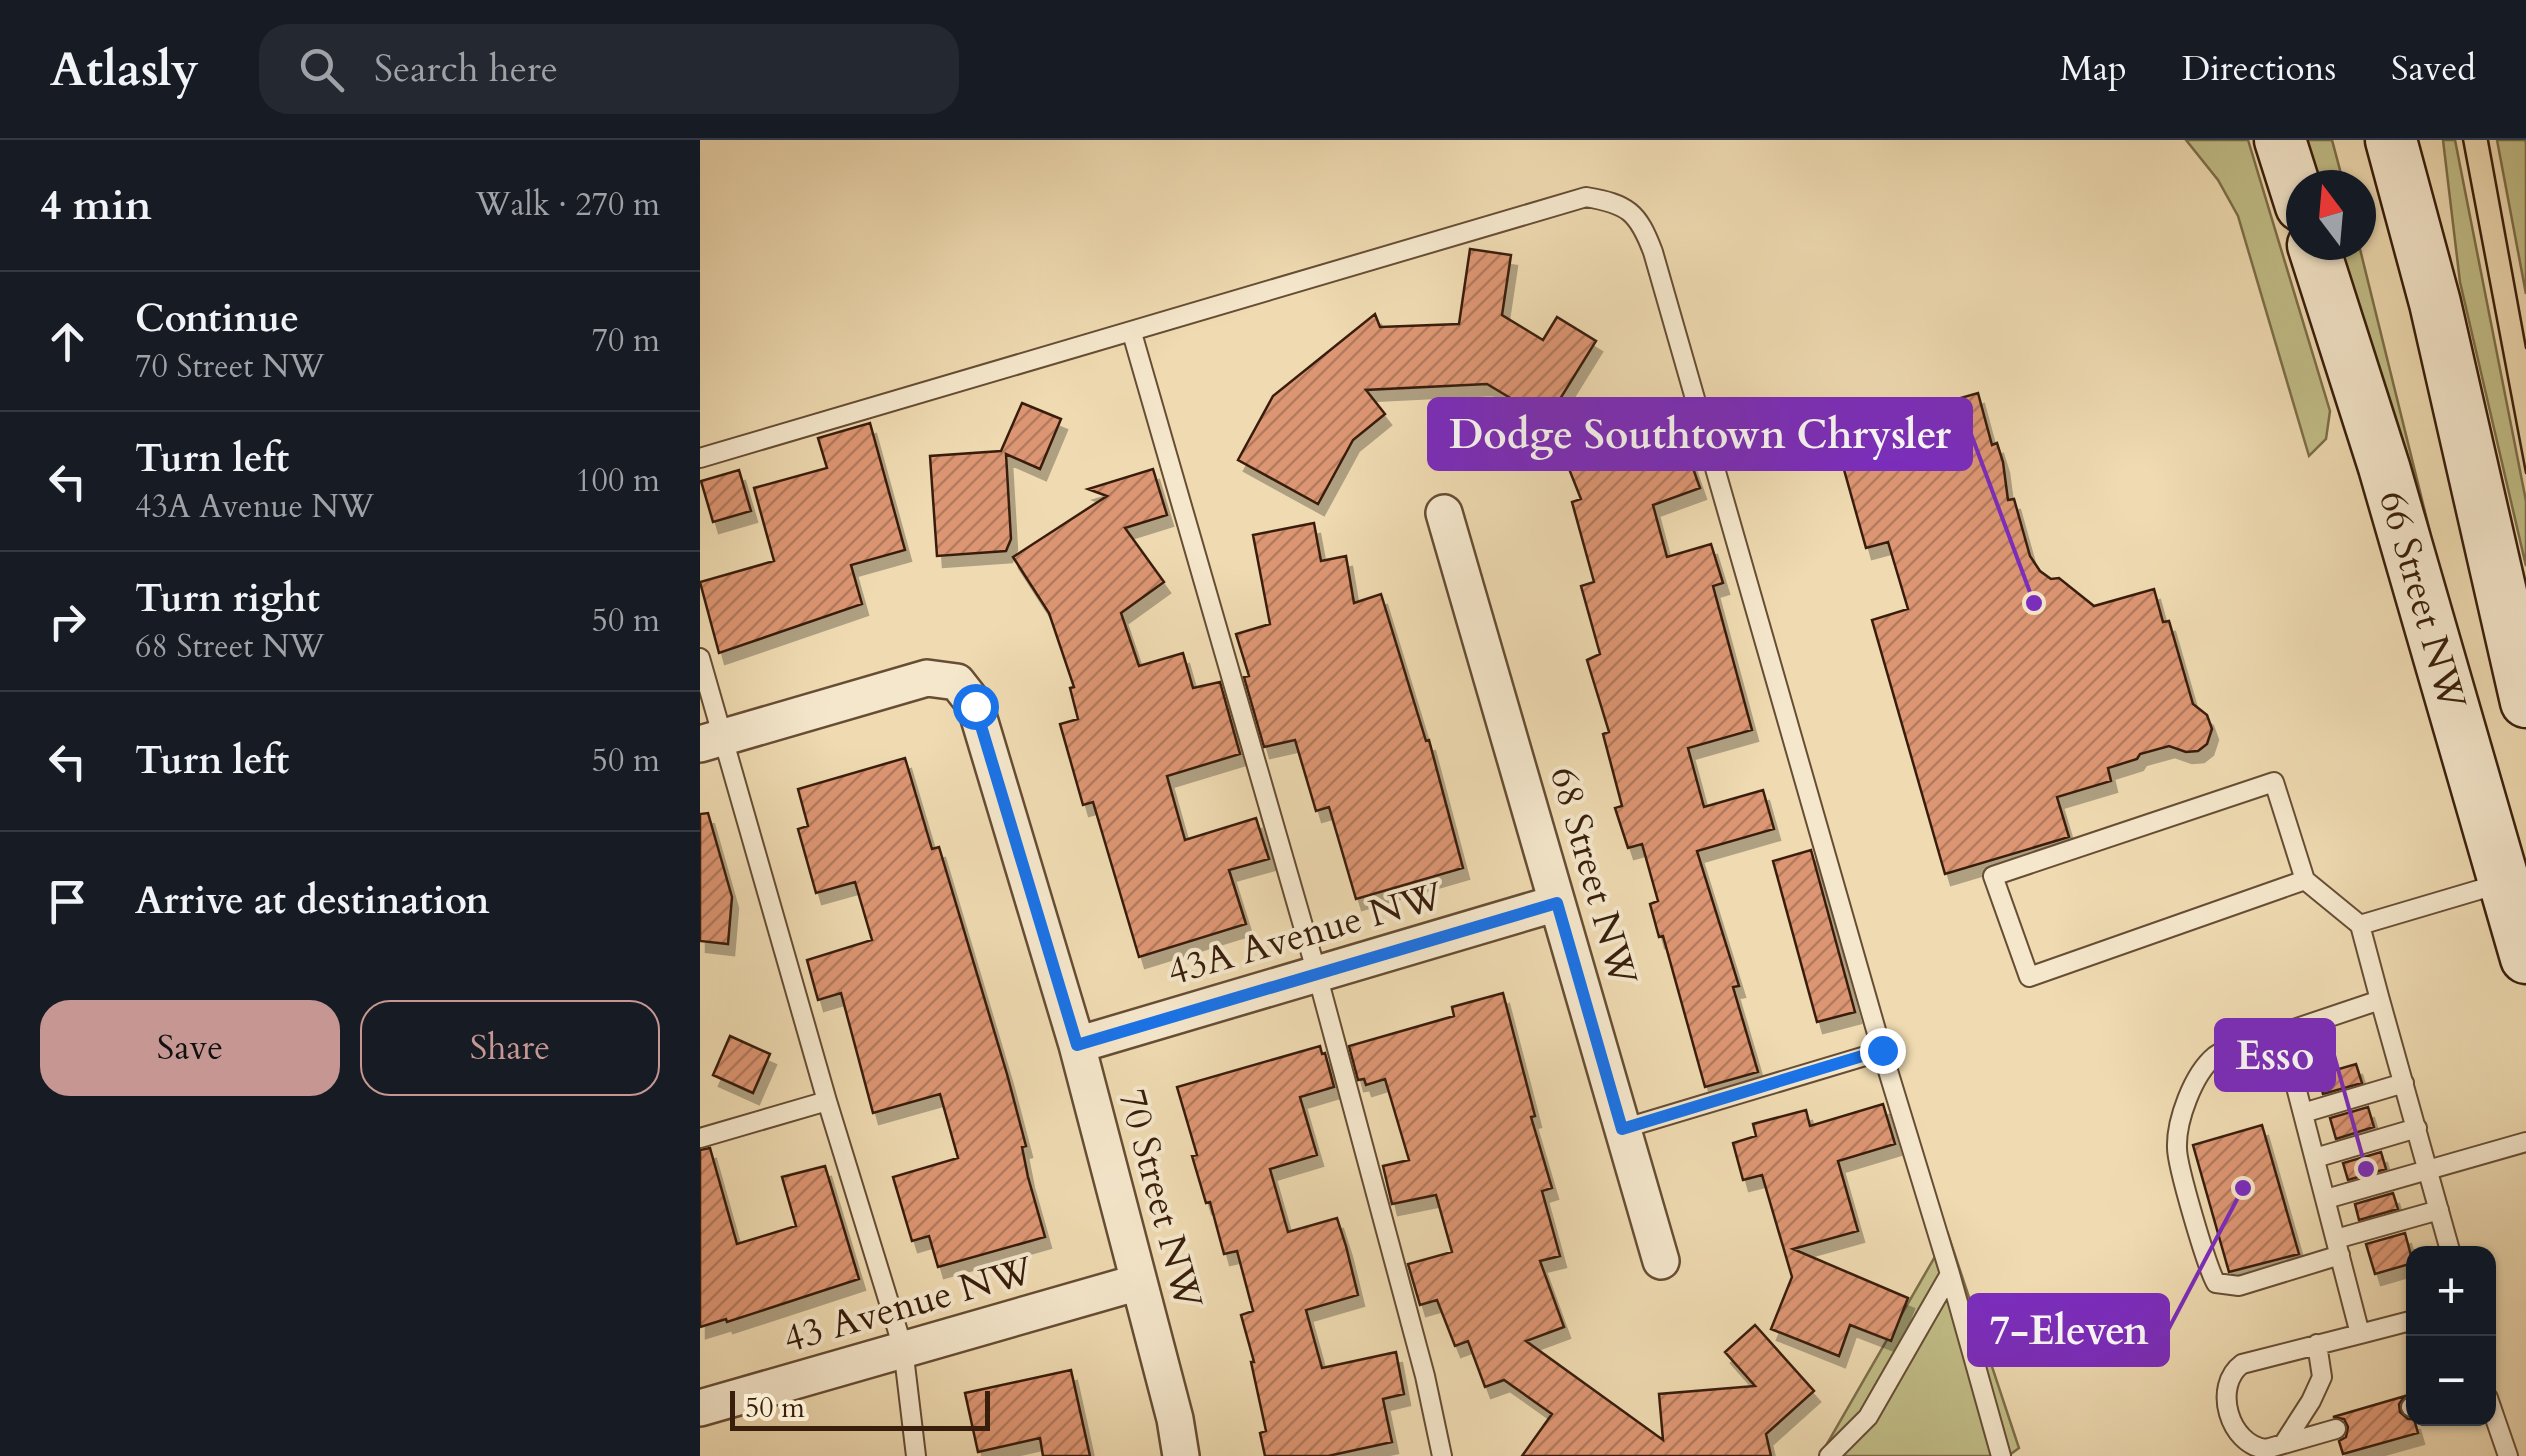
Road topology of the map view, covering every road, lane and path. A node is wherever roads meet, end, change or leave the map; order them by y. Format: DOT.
graph roads {
  1 [pos="2280,140"];
  2 [pos="2390,140"];
  3 [pos="2290,170"];
  4 [pos="2318,260"];
  5 [pos="1132,332"];
  6 [pos="700,458"];
  7 [pos="1444,513"];
  8 [pos="700,658"];
  9 [pos="2526,702"];
  10 [pos="712,741"];
  11 [pos="2516,879"];
  12 [pos="2305,880"];
  13 [pos="1557,903"];
  14 [pos="2360,926"];
  15 [pos="2526,958"];
  16 [pos="1317,974"];
  17 [pos="2380,1000"];
  18 [pos="2282,1033"];
  19 [pos="1077,1045"];
  20 [pos="1882,1050"];
  21 [pos="2404,1082"];
  22 [pos="826,1101"];
  23 [pos="2303,1113"];
  24 [pos="2417,1128"];
  25 [pos="1622,1129"];
  26 [pos="700,1138"];
  27 [pos="2526,1142"];
  28 [pos="2315,1158"];
  29 [pos="2429,1169"];
  30 [pos="2326,1199"];
  31 [pos="2440,1210"];
  32 [pos="2449,1246"];
  33 [pos="2338,1247"];
  34 [pos="1661,1262"];
  35 [pos="1950,1274"];
  36 [pos="1139,1282"];
  37 [pos="2406,1322"];
  38 [pos="2360,1334"];
  39 [pos="2316,1344"];
  40 [pos="903,1348"];
  41 [pos="700,1408"];
  42 [pos="2496,1421"];
  43 [pos="2336,1429"];
  44 [pos="2284,1444"];
  45 [pos="916,1456"];
  46 [pos="1182,1456"];
  47 [pos="1442,1456"];
  48 [pos="1829,1456"];
  49 [pos="2001,1456"];
  50 [pos="2508,1456"];
  1 -- 3 [label="main road"];
  2 -- 9 [label="main road, 66 Street NW"];
  4 -- 11 [label="main road, 66 Street NW"];
  5 -- 6 [label="lane"];
  5 -- 16 [label="lane"];
  5 -- 20 [label="lane"];
  7 -- 13 [label="street, 68 Street NW"];
  8 -- 10 [label="lane"];
  10 -- 19 [label="street, 70 Street NW"];
  10 -- 22 [label="lane"];
  11 -- 14 [label="lane"];
  11 -- 15 [label="main road, 66 Street NW"];
  12 -- 12 [label="lane"];
  12 -- 14 [label="lane"];
  13 -- 16 [label="street, 43A Avenue NW"];
  13 -- 25 [label="street, 68 Street NW"];
  14 -- 17 [label="lane"];
  16 -- 19 [label="street, 43A Avenue NW"];
  16 -- 47 [label="lane"];
  17 -- 18 [label="lane"];
  17 -- 21 [label="lane"];
  18 -- 23 [label="lane"];
  18 -- 33 [label="lane"];
  19 -- 36 [label="street, 70 Street NW"];
  20 -- 25 [label="lane"];
  20 -- 35 [label="lane"];
  21 -- 23 [label="lane"];
  21 -- 24 [label="lane"];
  22 -- 26 [label="lane"];
  22 -- 40 [label="lane"];
  23 -- 28 [label="lane"];
  24 -- 28 [label="lane"];
  24 -- 29 [label="lane"];
  25 -- 34 [label="street, 68 Street NW"];
  27 -- 29 [label="lane"];
  28 -- 30 [label="lane"];
  29 -- 30 [label="lane"];
  29 -- 31 [label="lane"];
  30 -- 33 [label="lane"];
  31 -- 32 [label="lane"];
  31 -- 33 [label="lane"];
  33 -- 38 [label="lane"];
  35 -- 48 [label="lane"];
  35 -- 49 [label="lane"];
  36 -- 40 [label="street, 43 Avenue NW"];
  36 -- 46 [label="street, 70 Street NW"];
  37 -- 38 [label="lane"];
  38 -- 39 [label="lane"];
  39 -- 44 [label="lane"];
  39 -- 44 [label="lane"];
  40 -- 41 [label="street, 43 Avenue NW"];
  40 -- 45 [label="lane"];
  42 -- 50 [label="lane"];
  43 -- 44 [label="lane"];
}
